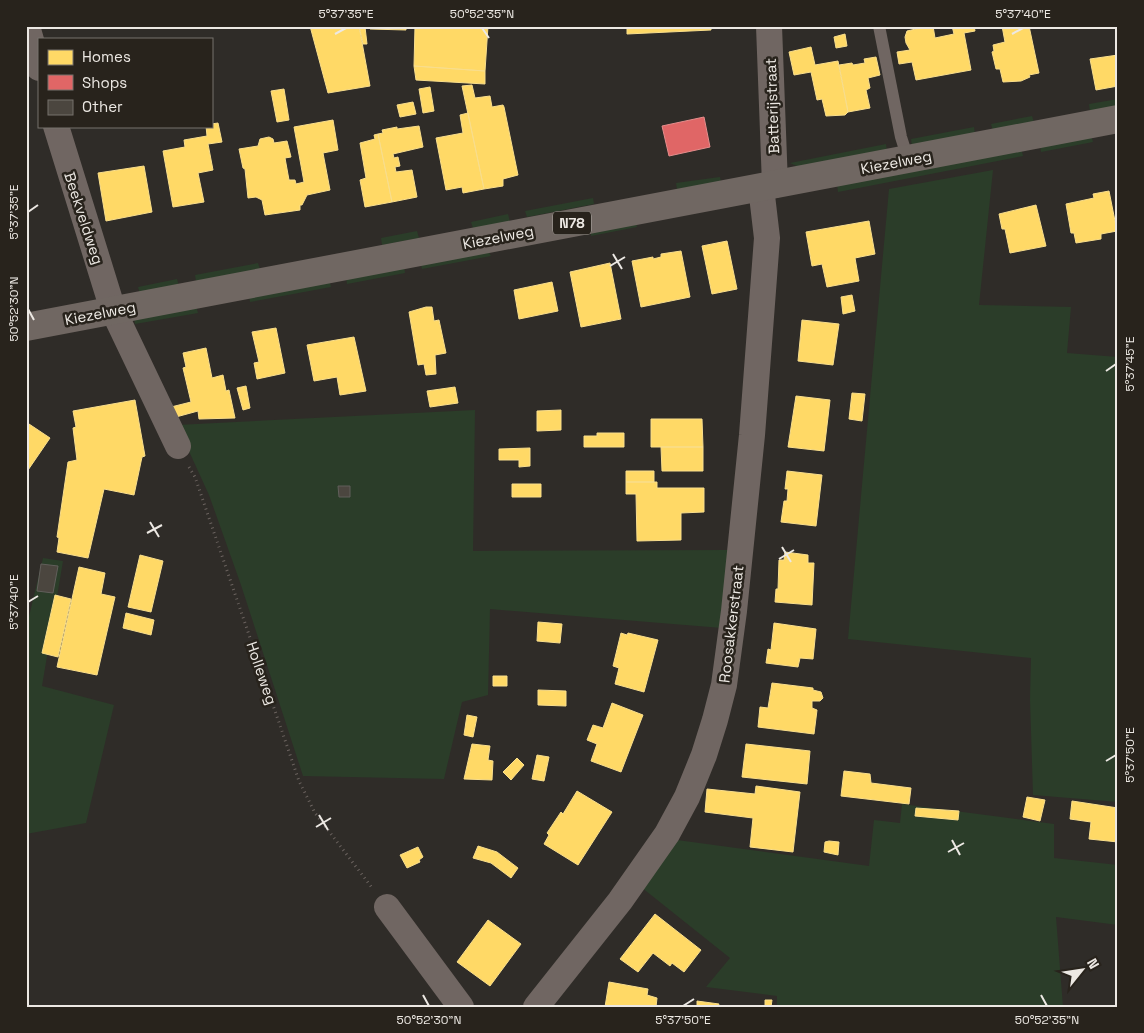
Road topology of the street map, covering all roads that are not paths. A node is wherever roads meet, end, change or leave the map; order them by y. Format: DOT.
graph roads {
  1 [pos="27,26"];
  2 [pos="769,26"];
  3 [pos="879,26"];
  4 [pos="38,64"];
  5 [pos="1118,119"];
  6 [pos="57,128"];
  7 [pos="908,159"];
  8 [pos="768,186"];
  9 [pos="112,310"];
  10 [pos="26,327"];
  11 [pos="178,446"];
  12 [pos="387,907"];
  13 [pos="461,1007"];
  14 [pos="536,1007"];
  1 -- 4 [label="street"];
  2 -- 8 [label="street, Batterijstraat"];
  3 -- 7 [label="lane"];
  5 -- 7 [label="main road, Kiezelweg / N78"];
  6 -- 9 [label="street, Beekveldweg"];
  7 -- 8 [label="main road, Kiezelweg / N78"];
  8 -- 9 [label="main road, Kiezelweg / N78"];
  8 -- 14 [label="street, Roosakkerstraat"];
  9 -- 10 [label="main road, Kiezelweg / N78"];
  9 -- 11 [label="street"];
  12 -- 13 [label="street"];
}
